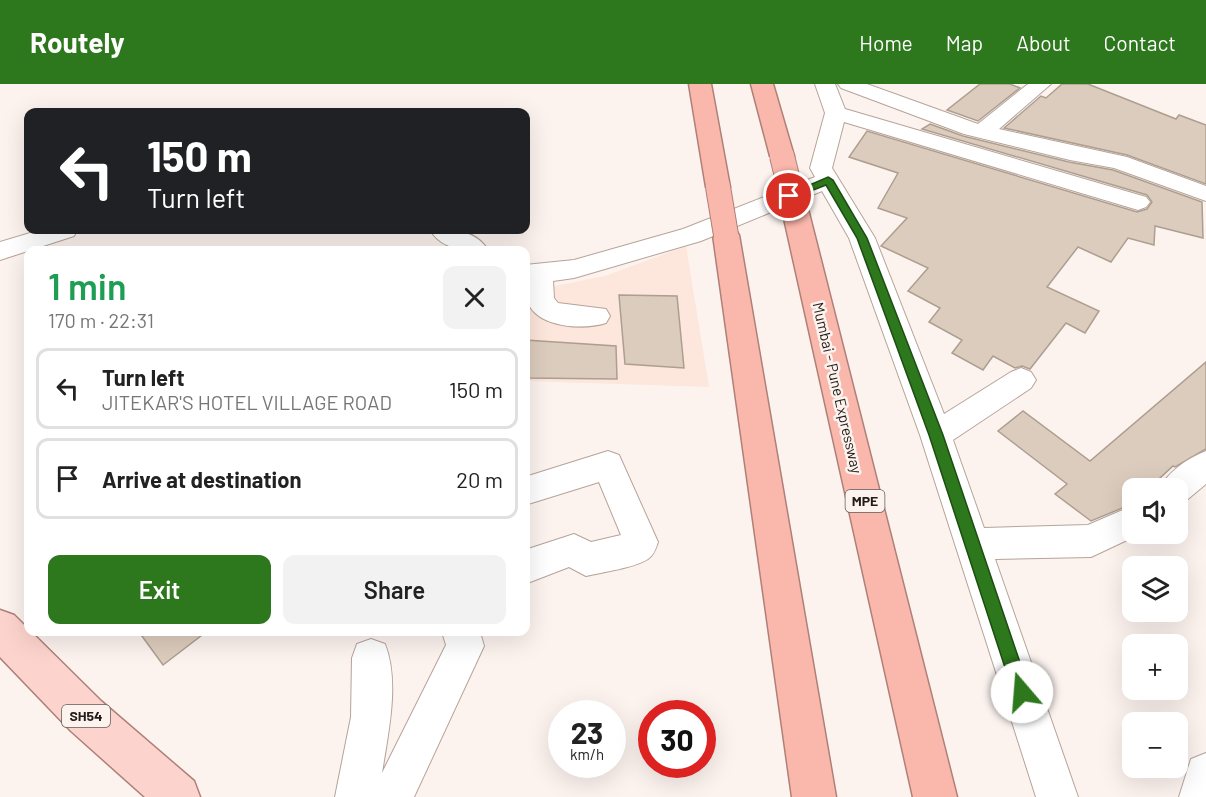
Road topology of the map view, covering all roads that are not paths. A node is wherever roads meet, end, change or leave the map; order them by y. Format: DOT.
graph roads {
  1 [pos="700,84"];
  2 [pos="762,84"];
  3 [pos="825,84"];
  4 [pos="848,84"];
  5 [pos="1041,84"];
  6 [pos="836,112"];
  7 [pos="983,131"];
  8 [pos="828,180"];
  9 [pos="1206,194"];
  10 [pos="1137,202"];
  11 [pos="53,234"];
  12 [pos="449,234"];
  13 [pos="468,246"];
  14 [pos="0,251"];
  15 [pos="533,274"];
  16 [pos="596,316"];
  17 [pos="1021,380"];
  18 [pos="936,435"];
  19 [pos="1206,465"];
  20 [pos="1188,479"];
  21 [pos="530,489"];
  22 [pos="1122,527"];
  23 [pos="973,544"];
  24 [pos="530,565"];
  25 [pos="0,629"];
  26 [pos="462,636"];
  27 [pos="371,658"];
  28 [pos="1206,774"];
  29 [pos="178,797"];
  30 [pos="356,797"];
  31 [pos="392,797"];
  32 [pos="814,797"];
  33 [pos="936,797"];
  34 [pos="1057,797"];
  35 [pos="1200,797"];
  1 -- 32 [label="highway, bridge"];
  2 -- 33 [label="highway, Mumbai - Pune Expressway / MPE, bridge"];
  3 -- 6 [label="street"];
  4 -- 7 [label="street"];
  5 -- 7 [label="street"];
  6 -- 8 [label="street"];
  6 -- 10 [label="street"];
  7 -- 9 [label="street"];
  8 -- 15 [label="street"];
  8 -- 18 [label="street"];
  11 -- 14 [label="street"];
  12 -- 13 [label="street"];
  15 -- 16 [label="street"];
  17 -- 18 [label="street"];
  18 -- 23 [label="street"];
  19 -- 20 [label="street"];
  21 -- 24 [label="street"];
  22 -- 23 [label="street"];
  23 -- 34 [label="street"];
  25 -- 29 [label="main road, SH54"];
  26 -- 31 [label="street"];
  27 -- 30 [label="street"];
  28 -- 35 [label="street"];
}
